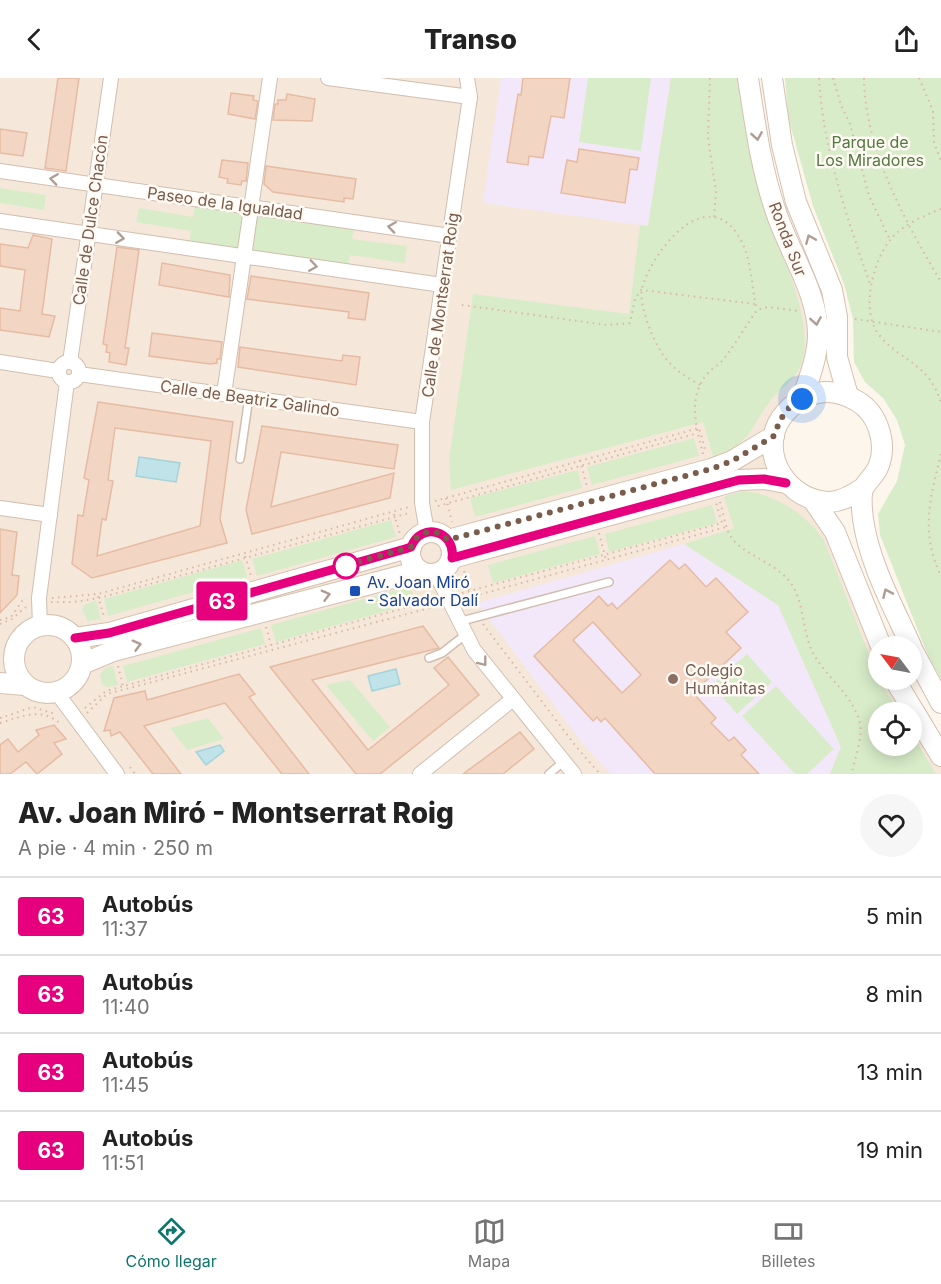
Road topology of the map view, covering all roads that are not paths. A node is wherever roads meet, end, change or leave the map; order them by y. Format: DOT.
graph roads {
  1 [pos="111,78"];
  2 [pos="270,78"];
  3 [pos="328,78"];
  4 [pos="467,78"];
  5 [pos="748,78"];
  6 [pos="772,78"];
  7 [pos="470,97"];
  8 [pos="0,171"];
  9 [pos="95,185"];
  10 [pos="251,207"];
  11 [pos="0,221"];
  12 [pos="88,233"];
  13 [pos="450,236"];
  14 [pos="244,256"];
  15 [pos="442,285"];
  16 [pos="0,362"];
  17 [pos="75,368"];
  18 [pos="58,371"];
  19 [pos="67,382"];
  20 [pos="224,394"];
  21 [pos="848,396"];
  22 [pos="249,398"];
  23 [pos="802,399"];
  24 [pos="422,422"];
  25 [pos="774,436"];
  26 [pos="240,459"];
  27 [pos="712,478"];
  28 [pos="786,483"];
  29 [pos="863,488"];
  30 [pos="813,500"];
  31 [pos="0,508"];
  32 [pos="50,515"];
  33 [pos="427,532"];
  34 [pos="411,547"];
  35 [pos="450,549"];
  36 [pos="428,572"];
  37 [pos="609,582"];
  38 [pos="458,622"];
  39 [pos="40,626"];
  40 [pos="465,635"];
  41 [pos="877,636"];
  42 [pos="906,636"];
  43 [pos="75,638"];
  44 [pos="7,657"];
  45 [pos="429,658"];
  46 [pos="82,664"];
  47 [pos="922,668"];
  48 [pos="0,683"];
  49 [pos="25,685"];
  50 [pos="902,690"];
  51 [pos="57,693"];
  52 [pos="513,699"];
  53 [pos="941,703"];
  54 [pos="941,756"];
  55 [pos="563,762"];
  56 [pos="117,774"];
  57 [pos="420,774"];
  58 [pos="549,774"];
  59 [pos="574,774"];
  1 -- 9 [label="street, Calle de Dulce Chacón"];
  2 -- 10 [label="street"];
  3 -- 7 [label="street"];
  4 -- 7 [label="street, Calle de Montserrat Roig"];
  5 -- 23 [label="main road, Ronda Sur, one-way"];
  21 -- 6 [label="main road, Ronda Sur, one-way"];
  7 -- 13 [label="street, Calle de Montserrat Roig"];
  9 -- 8 [label="street, Paseo de la Igualdad, one-way"];
  9 -- 10 [label="street, Paseo de la Igualdad"];
  9 -- 12 [label="street, Calle de Dulce Chacón"];
  13 -- 10 [label="street, Paseo de la Igualdad, one-way"];
  10 -- 14 [label="street"];
  11 -- 12 [label="street"];
  12 -- 14 [label="street, one-way"];
  12 -- 17 [label="street, Calle de Dulce Chacón"];
  13 -- 15 [label="street, Calle de Montserrat Roig"];
  14 -- 15 [label="street, one-way"];
  14 -- 20 [label="street"];
  15 -- 24 [label="street, Calle de Montserrat Roig"];
  16 -- 18 [label="street"];
  17 -- 18 [label="street"];
  17 -- 19 [label="street"];
  17 -- 20 [label="street, Calle de Beatriz Galindo"];
  18 -- 19 [label="street"];
  19 -- 32 [label="street"];
  20 -- 22 [label="street, Calle de Beatriz Galindo"];
  21 -- 23 [label="main road"];
  21 -- 29 [label="main road"];
  22 -- 24 [label="street, Calle de Beatriz Galindo"];
  22 -- 26 [label="lane"];
  23 -- 25 [label="main road, Ronda Sur"];
  24 -- 33 [label="street, Calle de Montserrat Roig"];
  25 -- 27 [label="main road"];
  25 -- 28 [label="main road"];
  27 -- 28 [label="main road"];
  27 -- 35 [label="main road"];
  28 -- 30 [label="main road"];
  29 -- 30 [label="main road"];
  42 -- 29 [label="main road, one-way"];
  30 -- 41 [label="main road"];
  31 -- 32 [label="street"];
  32 -- 39 [label="street"];
  33 -- 34 [label="main road"];
  33 -- 35 [label="main road"];
  34 -- 36 [label="main road"];
  34 -- 43 [label="main road"];
  35 -- 36 [label="main road"];
  36 -- 38 [label="street"];
  46 -- 36 [label="main road, one-way"];
  37 -- 38 [label="lane"];
  38 -- 40 [label="street"];
  39 -- 43 [label="main road"];
  39 -- 44 [label="main road"];
  40 -- 45 [label="lane"];
  40 -- 52 [label="street, one-way"];
  43 -- 46 [label="main road"];
  44 -- 49 [label="main road"];
  46 -- 51 [label="main road"];
  47 -- 53 [label="main road"];
  48 -- 49 [label="main road"];
  49 -- 51 [label="main road"];
  50 -- 54 [label="main road"];
  51 -- 56 [label="street"];
  52 -- 55 [label="street"];
  52 -- 57 [label="street"];
  55 -- 58 [label="lane"];
  55 -- 59 [label="street"];
}
